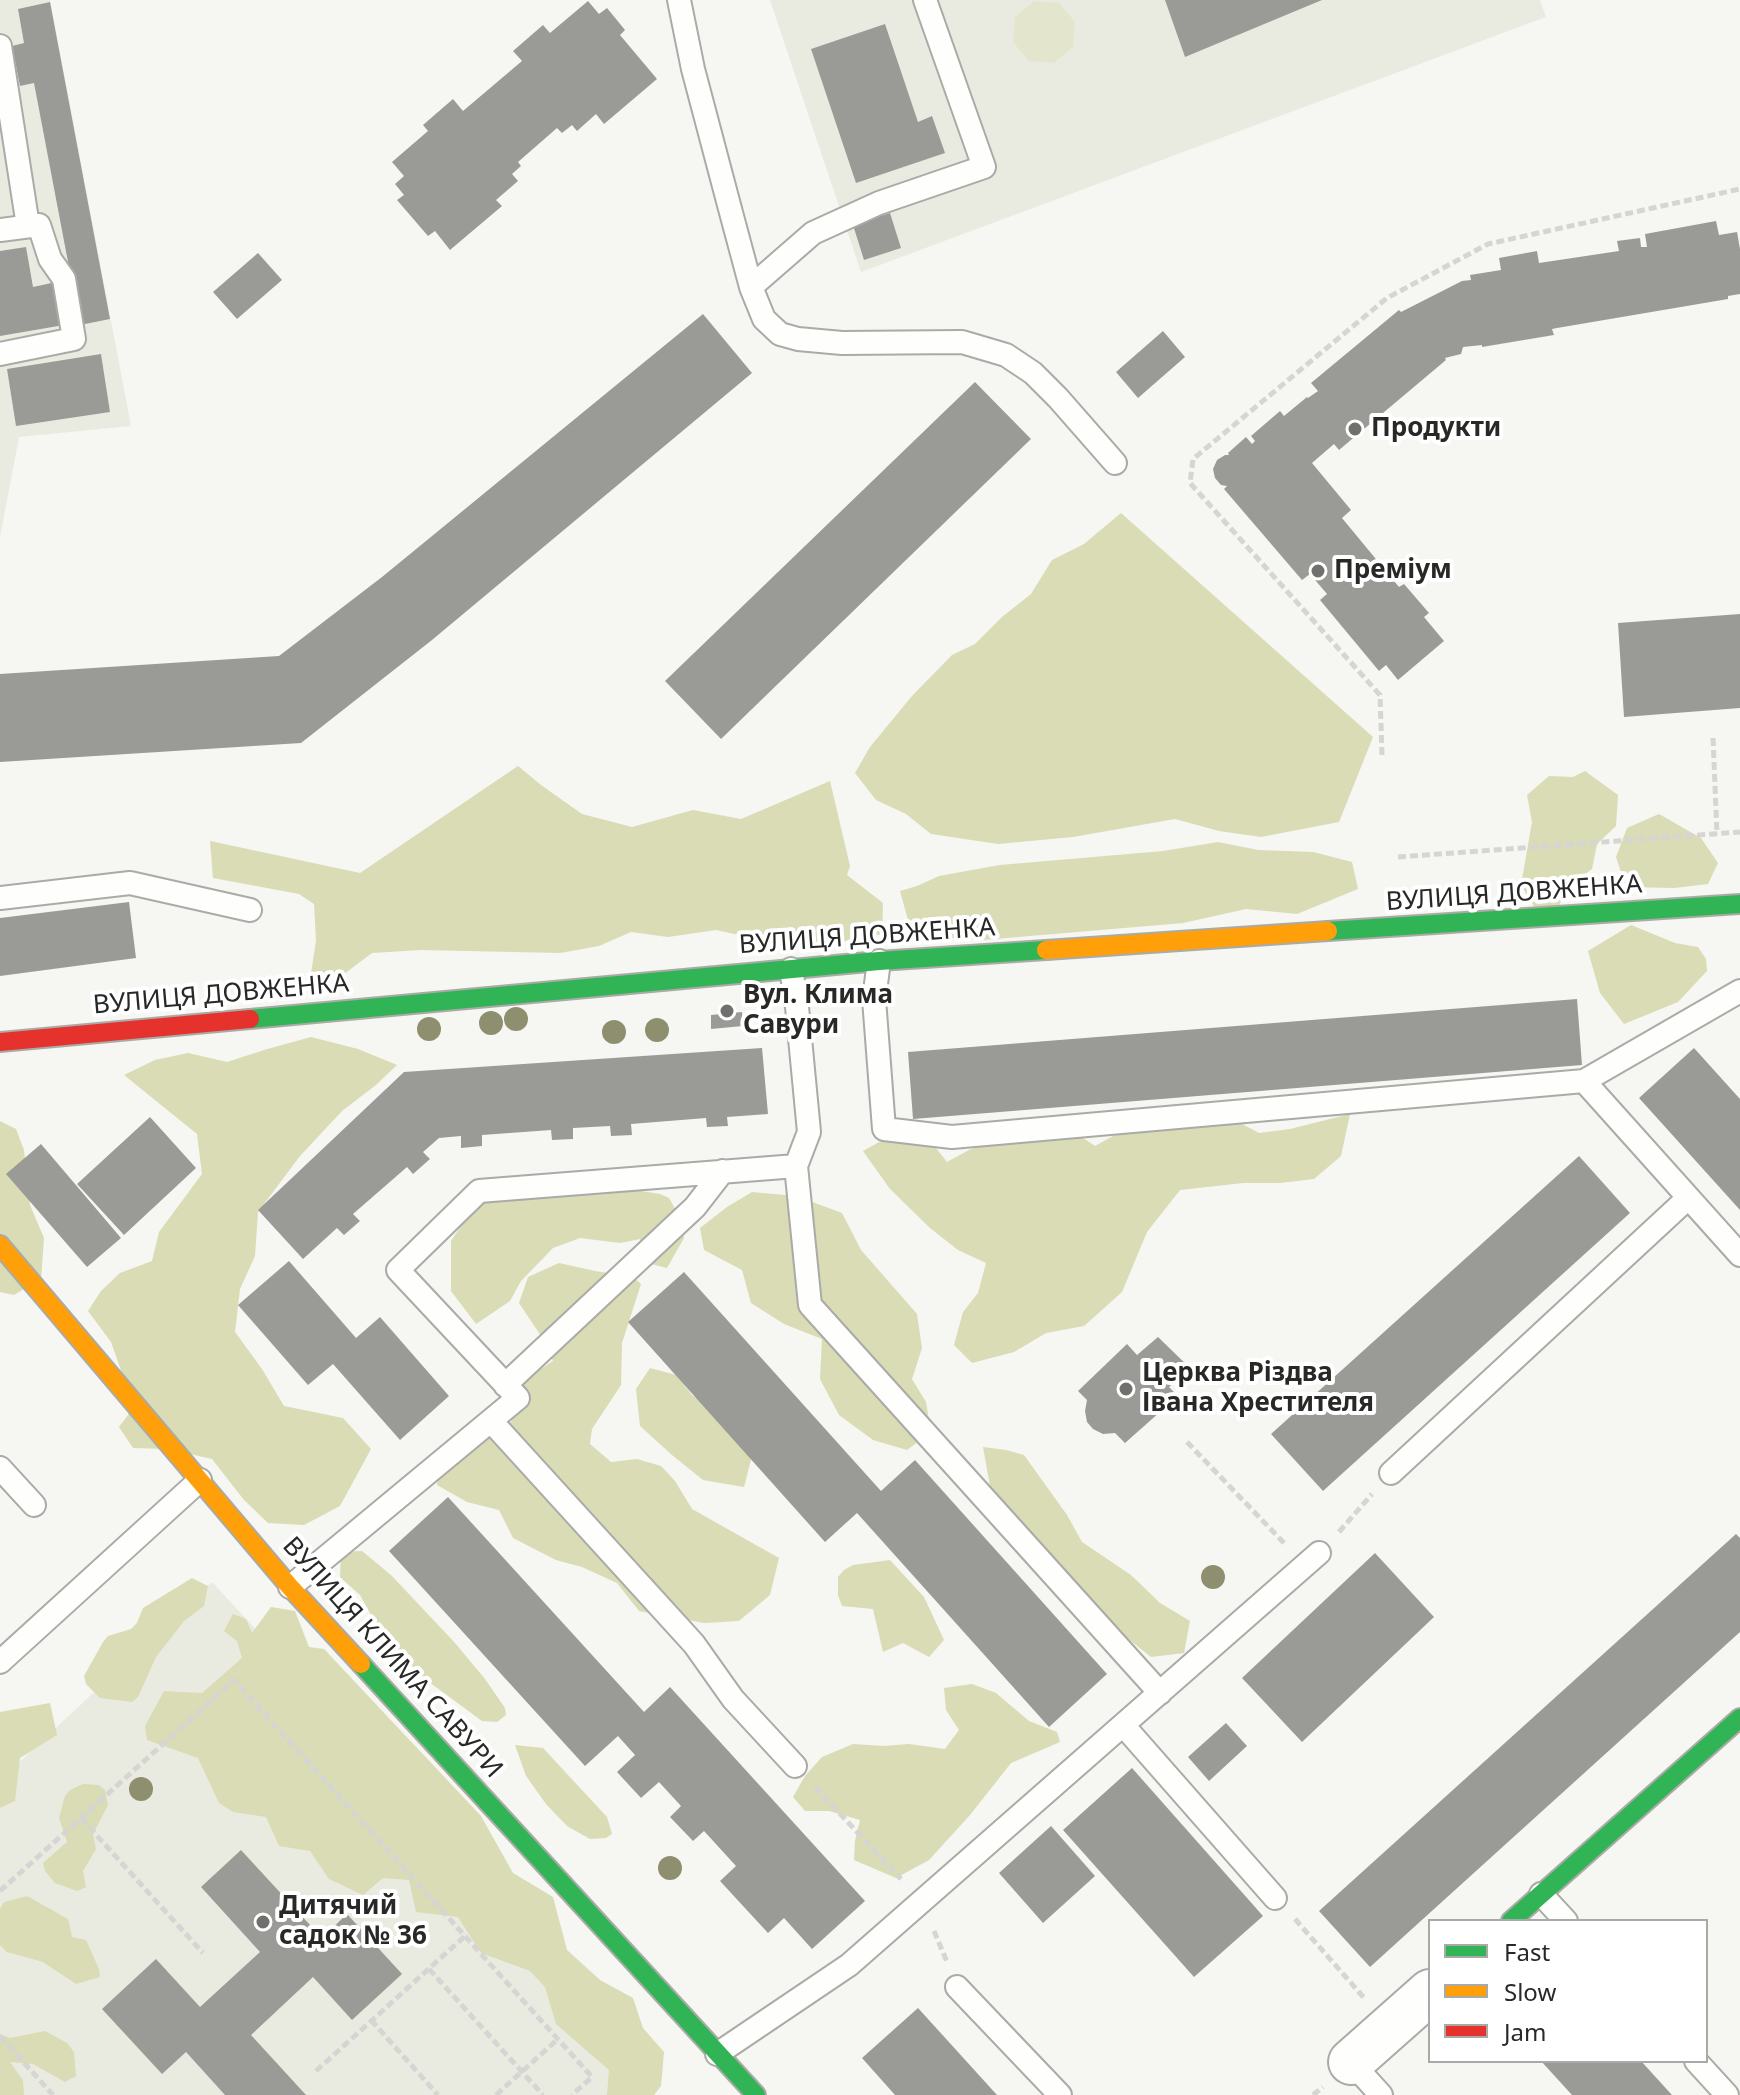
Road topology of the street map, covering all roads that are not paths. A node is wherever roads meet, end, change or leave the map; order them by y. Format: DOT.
graph roads {
  1 [pos="679,0"];
  2 [pos="925,0"];
  3 [pos="0,46"];
  4 [pos="28,226"];
  5 [pos="0,230"];
  6 [pos="751,287"];
  7 [pos="0,354"];
  8 [pos="1115,463"];
  9 [pos="0,898"];
  10 [pos="1740,904"];
  11 [pos="250,910"];
  12 [pos="879,961"];
  13 [pos="791,969"];
  14 [pos="1740,991"];
  15 [pos="0,1042"];
  16 [pos="1584,1081"];
  17 [pos="796,1166"];
  18 [pos="723,1171"];
  19 [pos="1688,1198"];
  20 [pos="0,1245"];
  21 [pos="1740,1255"];
  22 [pos="505,1385"];
  23 [pos="491,1421"];
  24 [pos="0,1468"];
  25 [pos="1391,1473"];
  26 [pos="200,1480"];
  27 [pos="34,1505"];
  28 [pos="1313,1559"];
  29 [pos="290,1587"];
  30 [pos="0,1662"];
  31 [pos="1160,1693"];
  32 [pos="1740,1718"];
  33 [pos="1123,1725"];
  34 [pos="795,1766"];
  35 [pos="1541,1894"];
  36 [pos="1275,1898"];
  37 [pos="1513,1919"];
  38 [pos="1564,1919"];
  39 [pos="957,1987"];
  40 [pos="1428,1994"];
  41 [pos="717,2054"];
  42 [pos="1351,2062"];
  43 [pos="1698,2063"];
  44 [pos="756,2095"];
  45 [pos="1060,2095"];
  46 [pos="1381,2095"];
  47 [pos="1727,2095"];
  1 -- 6 [label="lane"];
  2 -- 6 [label="lane"];
  3 -- 4 [label="lane"];
  4 -- 5 [label="lane"];
  4 -- 7 [label="lane"];
  6 -- 8 [label="lane"];
  9 -- 11 [label="lane"];
  10 -- 12 [label="street, ВУЛИЦЯ ДОВЖЕНКА"];
  12 -- 13 [label="street, ВУЛИЦЯ ДОВЖЕНКА"];
  12 -- 16 [label="lane"];
  13 -- 15 [label="street, ВУЛИЦЯ ДОВЖЕНКА"];
  13 -- 17 [label="lane"];
  14 -- 16 [label="lane"];
  16 -- 19 [label="lane"];
  17 -- 18 [label="lane"];
  17 -- 31 [label="lane"];
  18 -- 22 [label="lane"];
  18 -- 22 [label="lane"];
  19 -- 21 [label="lane"];
  19 -- 25 [label="lane"];
  20 -- 26 [label="street, ВУЛИЦЯ КЛИМА САВУРИ"];
  22 -- 23 [label="lane"];
  23 -- 29 [label="lane"];
  23 -- 34 [label="lane"];
  24 -- 27 [label="lane"];
  26 -- 29 [label="street, ВУЛИЦЯ КЛИМА САВУРИ"];
  26 -- 30 [label="lane"];
  28 -- 31 [label="lane"];
  29 -- 41 [label="street, ВУЛИЦЯ КЛИМА САВУРИ"];
  31 -- 33 [label="lane"];
  32 -- 35 [label="street"];
  33 -- 36 [label="lane"];
  33 -- 41 [label="lane"];
  35 -- 37 [label="street"];
  35 -- 38 [label="lane"];
  39 -- 45 [label="lane"];
  40 -- 42 [label="street"];
  41 -- 44 [label="street, ВУЛИЦЯ КЛИМА САВУРИ"];
  42 -- 46 [label="lane"];
  43 -- 47 [label="lane"];
}
